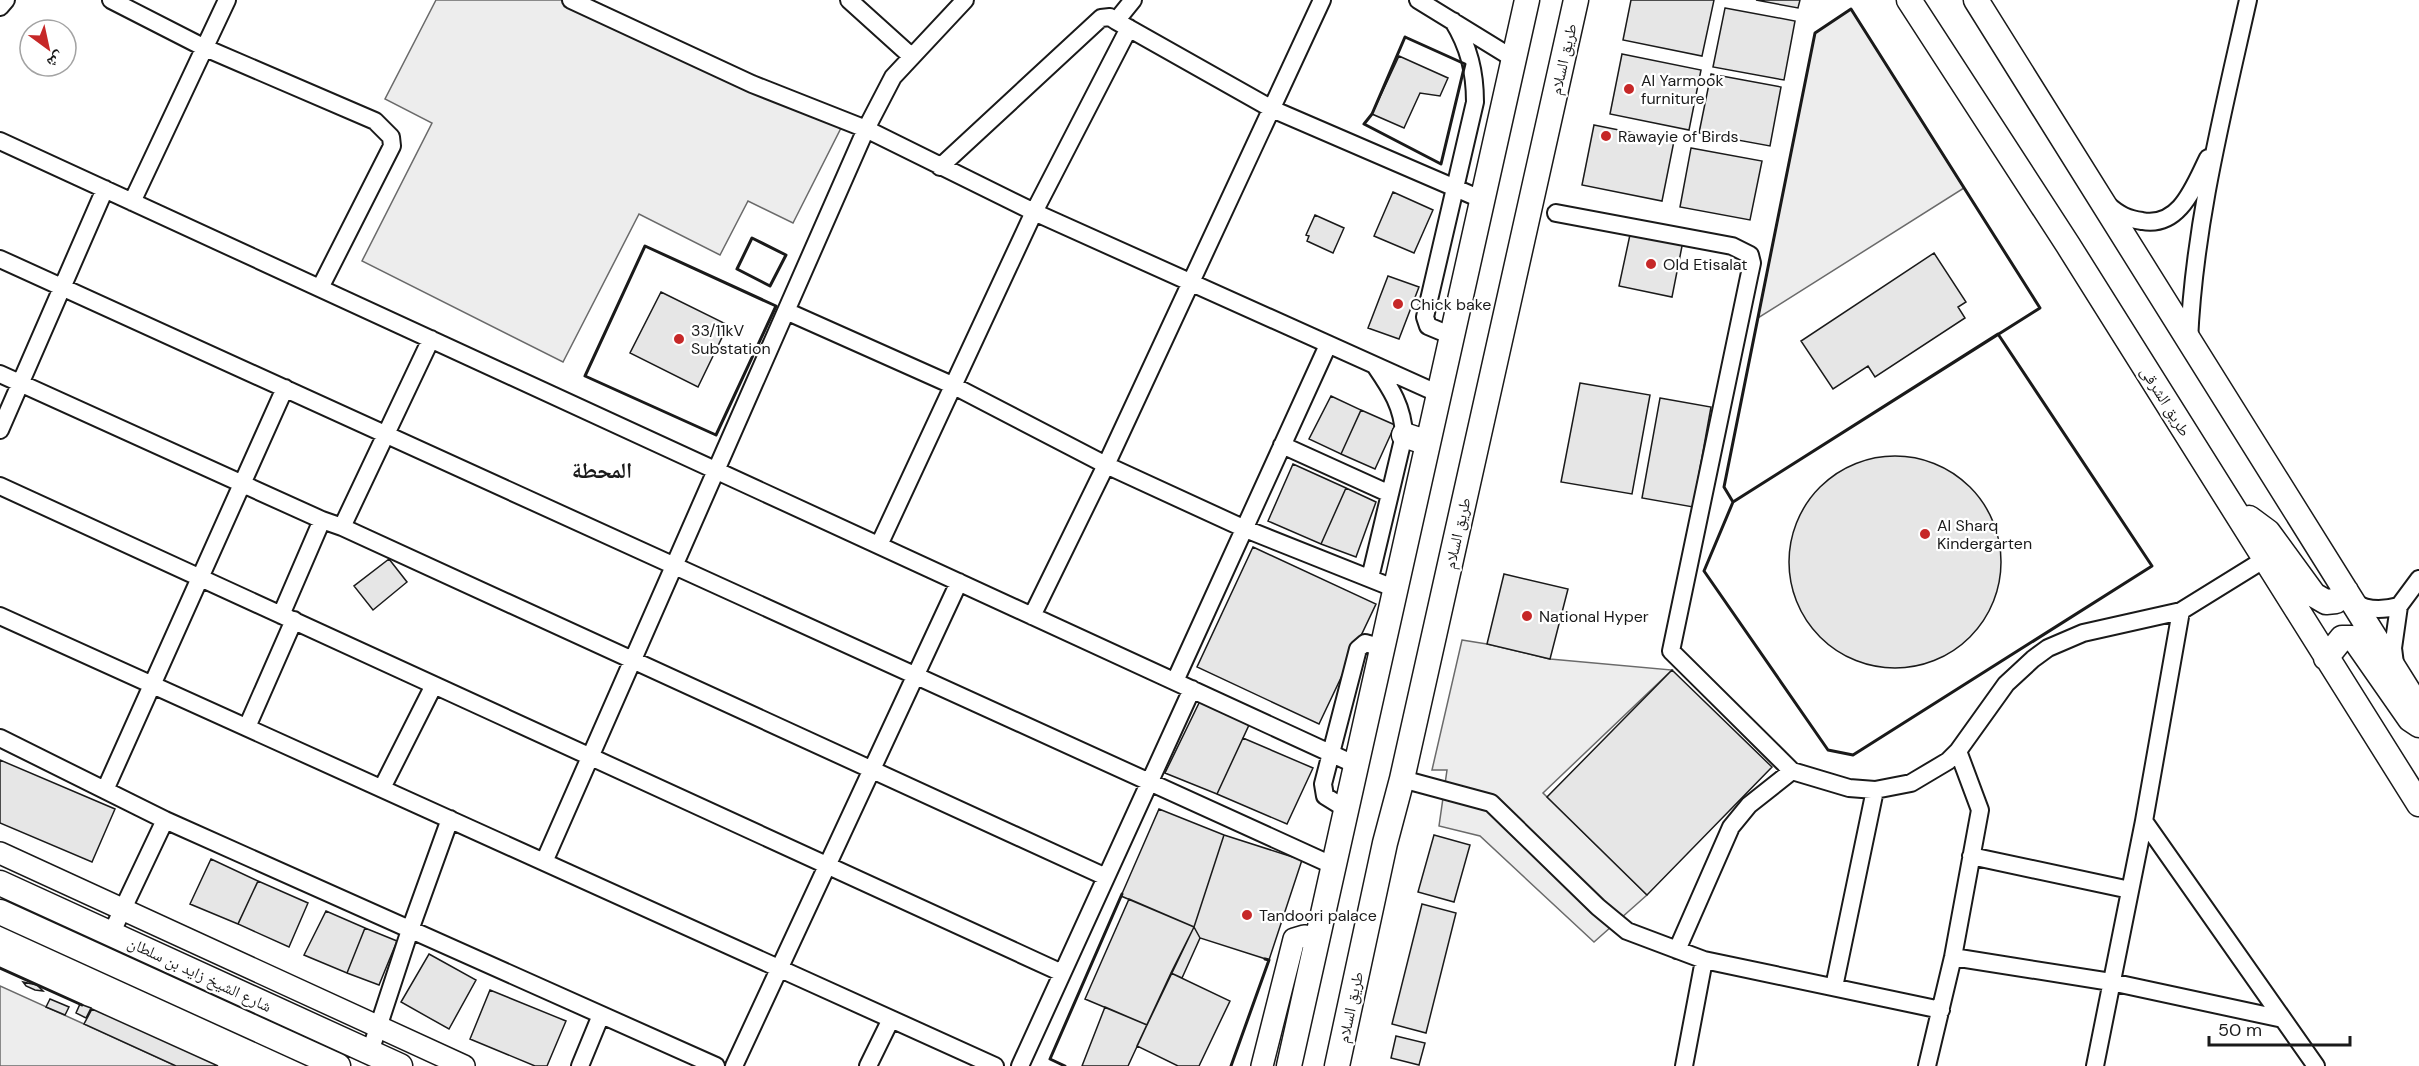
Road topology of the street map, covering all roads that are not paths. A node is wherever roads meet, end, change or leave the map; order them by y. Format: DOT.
graph roads {
  1 [pos="6,0"];
  2 [pos="111,0"];
  3 [pos="227,0"];
  4 [pos="571,0"];
  5 [pos="849,0"];
  6 [pos="964,0"];
  7 [pos="1133,0"];
  8 [pos="1322,0"];
  9 [pos="1418,0"];
  10 [pos="1527,0"];
  11 [pos="1576,0"];
  12 [pos="1909,0"];
  13 [pos="1976,0"];
  14 [pos="2248,0"];
  15 [pos="0,7"];
  16 [pos="1453,21"];
  17 [pos="1122,24"];
  18 [pos="203,47"];
  19 [pos="911,56"];
  20 [pos="1514,59"];
  21 [pos="1272,109"];
  22 [pos="866,129"];
  23 [pos="0,141"];
  24 [pos="2216,144"];
  25 [pos="940,167"];
  26 [pos="1455,187"];
  27 [pos="105,189"];
  28 [pos="1483,200"];
  29 [pos="132,202"];
  30 [pos="2104,202"];
  31 [pos="1034,212"];
  32 [pos="1556,213"];
  33 [pos="0,259"];
  34 [pos="1188,283"];
  35 [pos="63,288"];
  36 [pos="320,288"];
  37 [pos="786,311"];
  38 [pos="1452,336"];
  39 [pos="431,339"];
  40 [pos="2189,341"];
  41 [pos="1328,345"];
  42 [pos="1375,366"];
  43 [pos="0,374"];
  44 [pos="21,383"];
  45 [pos="952,386"];
  46 [pos="285,388"];
  47 [pos="1439,394"];
  48 [pos="0,430"];
  49 [pos="386,435"];
  50 [pos="1404,435"];
  51 [pos="1428,443"];
  52 [pos="1282,445"];
  53 [pos="1106,465"];
  54 [pos="716,470"];
  55 [pos="242,484"];
  56 [pos="0,486"];
  57 [pos="1390,494"];
  58 [pos="2229,501"];
  59 [pos="322,520"];
  60 [pos="342,527"];
  61 [pos="1243,528"];
  62 [pos="879,545"];
  63 [pos="2265,559"];
  64 [pos="674,565"];
  65 [pos="201,578"];
  66 [pos="1370,578"];
  67 [pos="2419,579"];
  68 [pos="959,582"];
  69 [pos="1396,589"];
  70 [pos="2350,596"];
  71 [pos="2399,606"];
  72 [pos="2181,611"];
  73 [pos="0,616"];
  74 [pos="1032,616"];
  75 [pos="288,618"];
  76 [pos="1383,648"];
  77 [pos="2326,658"];
  78 [pos="632,661"];
  79 [pos="2396,669"];
  80 [pos="916,675"];
  81 [pos="1175,681"];
  82 [pos="154,685"];
  83 [pos="434,685"];
  84 [pos="1192,689"];
  85 [pos="2419,708"];
  86 [pos="2419,725"];
  87 [pos="247,727"];
  88 [pos="0,738"];
  89 [pos="1959,751"];
  90 [pos="1331,752"];
  91 [pos="591,756"];
  92 [pos="1356,765"];
  93 [pos="872,770"];
  94 [pos="1792,771"];
  95 [pos="1402,779"];
  96 [pos="1150,781"];
  97 [pos="382,788"];
  98 [pos="105,790"];
  99 [pos="1875,790"];
  100 [pos="2419,804"];
  101 [pos="1347,809"];
  102 [pos="450,819"];
  103 [pos="165,820"];
  104 [pos="2144,821"];
  105 [pos="0,853"];
  106 [pos="1971,856"];
  107 [pos="544,862"];
  108 [pos="827,865"];
  109 [pos="1334,866"];
  110 [pos="1106,877"];
  111 [pos="0,883"];
  112 [pos="2130,890"];
  113 [pos="123,910"];
  114 [pos="0,912"];
  115 [pos="410,930"];
  116 [pos="111,934"];
  117 [pos="1318,938"];
  118 [pos="1677,950"];
  119 [pos="1953,957"];
  120 [pos="1704,960"];
  121 [pos="779,968"];
  122 [pos="1062,973"];
  123 [pos="2111,982"];
  124 [pos="1834,987"];
  125 [pos="1941,1010"];
  126 [pos="601,1015"];
  127 [pos="891,1019"];
  128 [pos="2283,1019"];
  129 [pos="378,1027"];
  130 [pos="370,1052"];
  131 [pos="338,1066"];
  132 [pos="400,1066"];
  133 [pos="464,1066"];
  134 [pos="580,1066"];
  135 [pos="716,1066"];
  136 [pos="734,1066"];
  137 [pos="868,1066"];
  138 [pos="996,1066"];
  139 [pos="1020,1066"];
  140 [pos="1262,1066"];
  141 [pos="1289,1066"];
  142 [pos="1337,1066"];
  143 [pos="1684,1066"];
  144 [pos="1927,1066"];
  145 [pos="2095,1066"];
  146 [pos="2316,1066"];
  1 -- 15 [label="street"];
  2 -- 18 [label="street"];
  3 -- 18 [label="street"];
  4 -- 22 [label="street"];
  5 -- 19 [label="street"];
  6 -- 19 [label="street"];
  7 -- 17 [label="street"];
  8 -- 21 [label="street"];
  9 -- 16 [label="street"];
  10 -- 20 [label="main road"];
  11 -- 95 [label="main road, طريق السلام"];
  12 -- 58 [label="main road, طريق الشرقى"];
  13 -- 30 [label="main road"];
  14 -- 24 [label="street"];
  16 -- 20 [label="street"];
  16 -- 26 [label="street"];
  17 -- 21 [label="street"];
  17 -- 25 [label="street"];
  17 -- 31 [label="street"];
  18 -- 29 [label="street"];
  18 -- 36 [label="street"];
  19 -- 22 [label="street"];
  20 -- 28 [label="main road"];
  21 -- 26 [label="street"];
  21 -- 34 [label="street"];
  22 -- 25 [label="street"];
  22 -- 37 [label="street"];
  23 -- 27 [label="street"];
  24 -- 30 [label="street"];
  24 -- 40 [label="street"];
  25 -- 31 [label="street"];
  26 -- 28 [label="street"];
  26 -- 38 [label="street"];
  27 -- 29 [label="street"];
  27 -- 35 [label="street"];
  28 -- 38 [label="main road"];
  29 -- 36 [label="street"];
  30 -- 40 [label="main road"];
  31 -- 34 [label="street"];
  31 -- 45 [label="street"];
  32 -- 94 [label="street"];
  33 -- 35 [label="street"];
  34 -- 41 [label="street"];
  34 -- 53 [label="street"];
  35 -- 44 [label="street"];
  35 -- 46 [label="street"];
  36 -- 39 [label="street"];
  37 -- 45 [label="street"];
  37 -- 54 [label="street"];
  38 -- 47 [label="main road"];
  39 -- 49 [label="street"];
  39 -- 54 [label="street"];
  40 -- 70 [label="main road"];
  41 -- 42 [label="street"];
  41 -- 52 [label="street"];
  42 -- 47 [label="street"];
  42 -- 50 [label="street"];
  43 -- 44 [label="street"];
  44 -- 48 [label="street"];
  44 -- 55 [label="street"];
  45 -- 53 [label="street"];
  45 -- 62 [label="street"];
  46 -- 49 [label="street"];
  46 -- 55 [label="street"];
  47 -- 51 [label="main road"];
  49 -- 60 [label="street"];
  49 -- 64 [label="street"];
  50 -- 51 [label="main road"];
  50 -- 57 [label="street"];
  51 -- 69 [label="main road"];
  52 -- 57 [label="street"];
  52 -- 61 [label="street"];
  53 -- 61 [label="street"];
  53 -- 74 [label="street"];
  54 -- 62 [label="street"];
  54 -- 64 [label="street"];
  55 -- 59 [label="street"];
  55 -- 65 [label="street"];
  56 -- 65 [label="street"];
  57 -- 66 [label="street"];
  58 -- 63 [label="main road, طريق الشرقى"];
  58 -- 70 [label="main road"];
  59 -- 60 [label="street"];
  59 -- 75 [label="street"];
  60 -- 78 [label="street"];
  61 -- 66 [label="street"];
  61 -- 81 [label="street"];
  62 -- 68 [label="street"];
  63 -- 72 [label="street"];
  63 -- 77 [label="main road, طريق الشرقى"];
  64 -- 78 [label="street"];
  64 -- 80 [label="street"];
  65 -- 75 [label="street"];
  65 -- 82 [label="street"];
  66 -- 69 [label="street"];
  67 -- 71 [label="street"];
  68 -- 74 [label="street"];
  68 -- 80 [label="street"];
  69 -- 76 [label="main road"];
  70 -- 71 [label="street"];
  70 -- 79 [label="main road"];
  71 -- 79 [label="street"];
  72 -- 89 [label="street"];
  72 -- 104 [label="street"];
  73 -- 82 [label="street"];
  74 -- 81 [label="street"];
  75 -- 83 [label="street"];
  75 -- 87 [label="street"];
  76 -- 90 [label="street"];
  76 -- 92 [label="main road"];
  77 -- 86 [label="main road"];
  77 -- 100 [label="main road, طريق الشرقى"];
  78 -- 91 [label="street"];
  78 -- 93 [label="street"];
  79 -- 85 [label="main road"];
  80 -- 93 [label="street"];
  80 -- 96 [label="street"];
  81 -- 84 [label="street"];
  82 -- 87 [label="street"];
  82 -- 98 [label="street"];
  83 -- 91 [label="street"];
  83 -- 97 [label="street"];
  84 -- 90 [label="street"];
  84 -- 96 [label="street"];
  87 -- 97 [label="street"];
  88 -- 98 [label="street"];
  89 -- 99 [label="street"];
  89 -- 106 [label="street"];
  90 -- 92 [label="street"];
  90 -- 101 [label="street"];
  91 -- 107 [label="street"];
  91 -- 108 [label="street"];
  92 -- 101 [label="main road"];
  93 -- 108 [label="street"];
  93 -- 110 [label="street"];
  94 -- 99 [label="street"];
  94 -- 118 [label="street"];
  95 -- 118 [label="street"];
  95 -- 142 [label="main road, طريق السلام"];
  96 -- 109 [label="street"];
  96 -- 110 [label="street"];
  97 -- 102 [label="street"];
  98 -- 103 [label="street"];
  99 -- 124 [label="street"];
  101 -- 109 [label="main road"];
  102 -- 107 [label="street"];
  102 -- 115 [label="street"];
  103 -- 113 [label="street"];
  103 -- 115 [label="street"];
  104 -- 112 [label="street"];
  104 -- 128 [label="street"];
  105 -- 113 [label="street"];
  106 -- 112 [label="street"];
  106 -- 119 [label="street"];
  107 -- 121 [label="street"];
  108 -- 121 [label="street"];
  108 -- 122 [label="street"];
  109 -- 117 [label="main road"];
  110 -- 122 [label="street"];
  111 -- 116 [label="main road, شارع الشيخ زايد بن سلطان"];
  112 -- 123 [label="street"];
  113 -- 116 [label="street"];
  113 -- 129 [label="street"];
  114 -- 131 [label="main road, شارع الشيخ زايد بن سلطان"];
  115 -- 126 [label="street"];
  115 -- 129 [label="street"];
  116 -- 130 [label="main road, شارع الشيخ زايد بن سلطان"];
  117 -- 140 [label="street"];
  117 -- 141 [label="main road"];
  118 -- 120 [label="street"];
  119 -- 123 [label="street"];
  119 -- 125 [label="street"];
  120 -- 124 [label="street"];
  120 -- 143 [label="street"];
  121 -- 127 [label="street"];
  121 -- 136 [label="street"];
  122 -- 139 [label="street"];
  123 -- 128 [label="street"];
  123 -- 145 [label="street"];
  124 -- 125 [label="street"];
  125 -- 144 [label="street"];
  126 -- 134 [label="street"];
  126 -- 135 [label="street"];
  127 -- 137 [label="street"];
  127 -- 138 [label="street"];
  128 -- 146 [label="street"];
  129 -- 130 [label="street"];
  129 -- 133 [label="street"];
  130 -- 132 [label="main road, شارع الشيخ زايد بن سلطان"];
}
